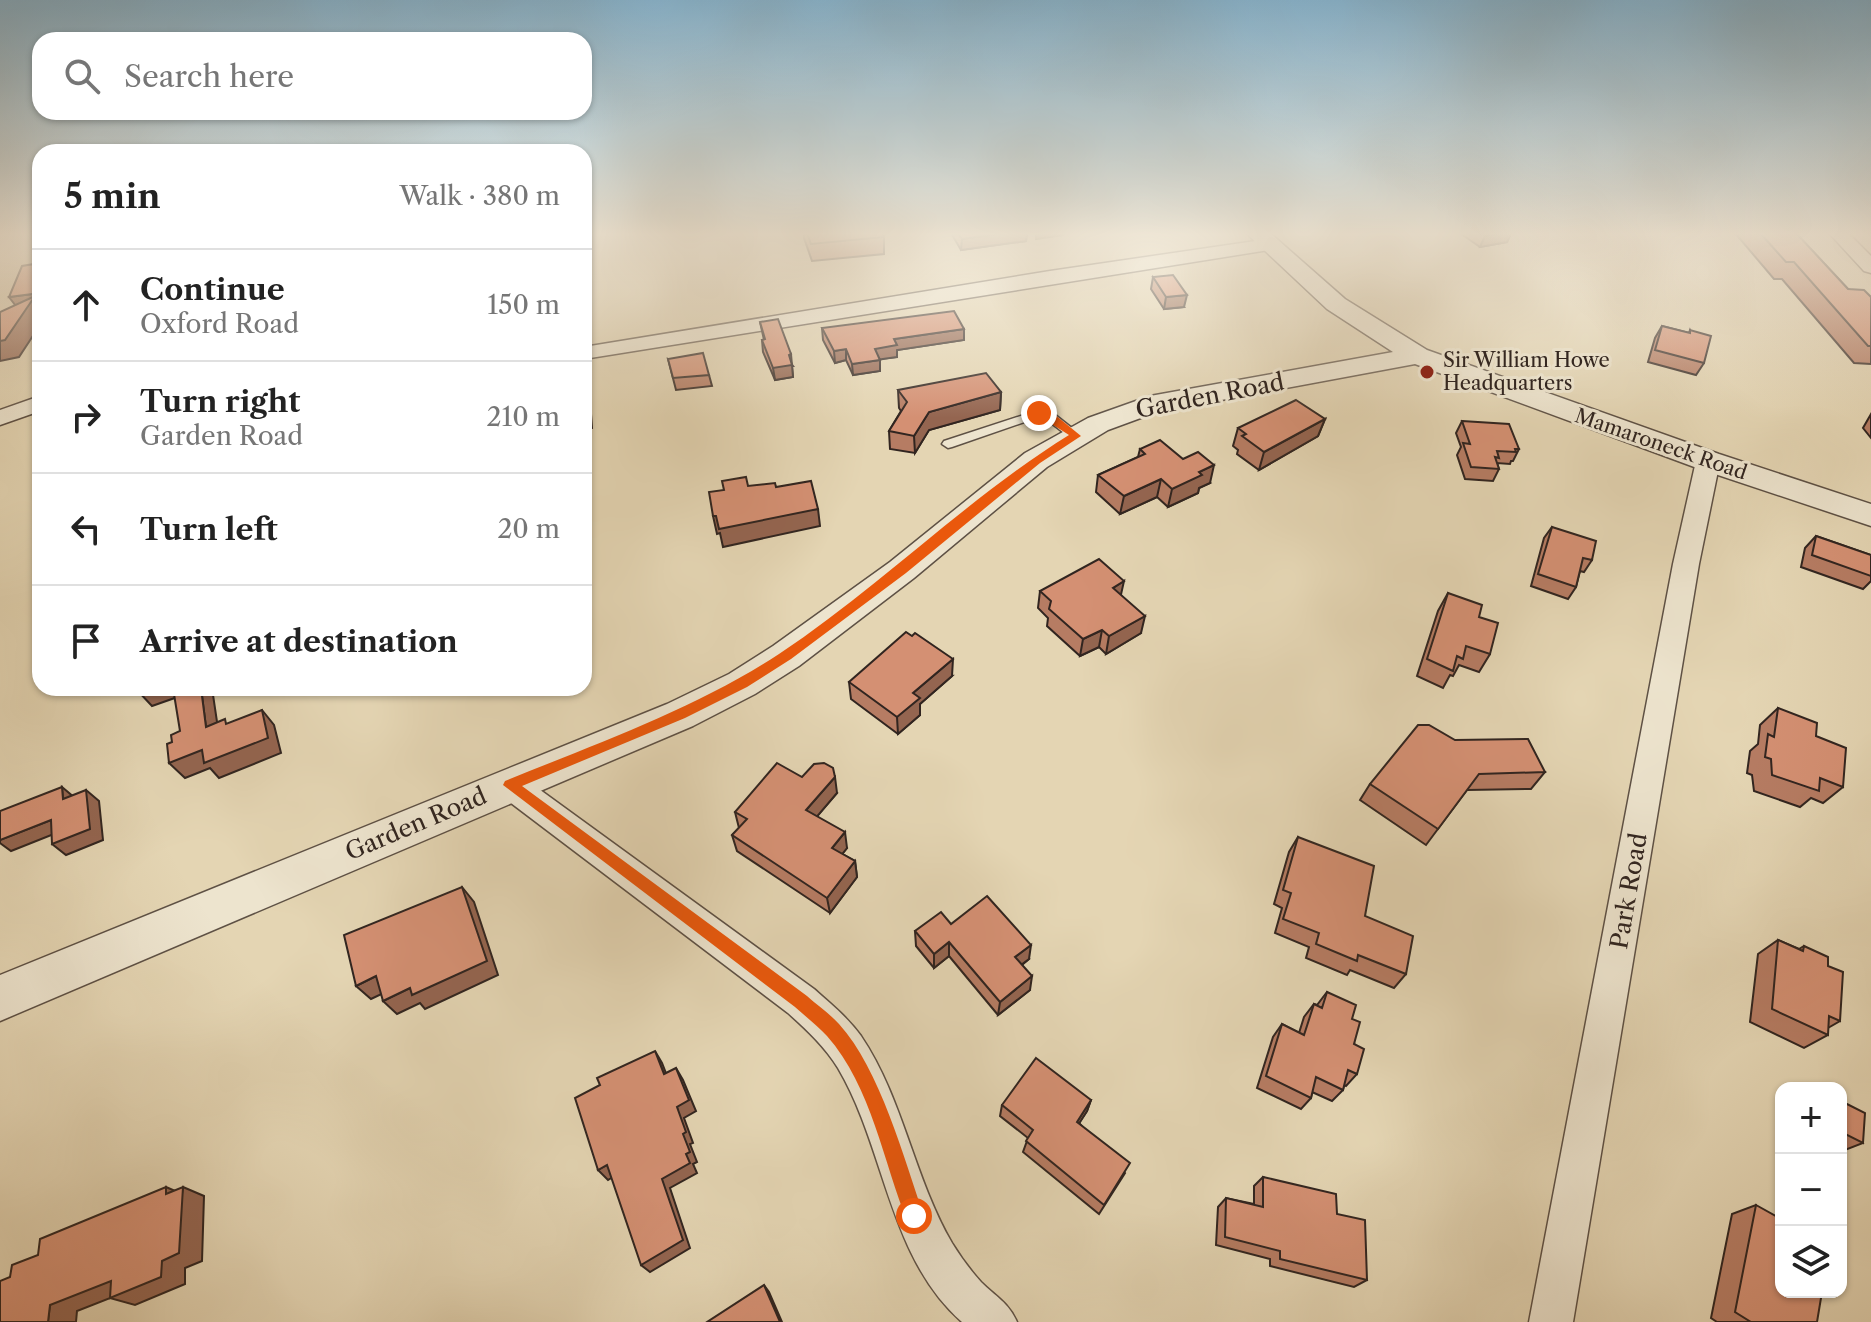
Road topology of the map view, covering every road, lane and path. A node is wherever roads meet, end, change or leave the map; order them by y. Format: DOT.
graph roads {
  1 [pos="947,295"];
  2 [pos="1326,295"];
  3 [pos="592,352"];
  4 [pos="1417,356"];
  5 [pos="32,406"];
  6 [pos="0,418"];
  7 [pos="1076,436"];
  8 [pos="948,444"];
  9 [pos="1708,461"];
  10 [pos="1871,515"];
  11 [pos="510,785"];
  12 [pos="0,998"];
  13 [pos="974,1315"];
  14 [pos="1551,1322"];
  1 -- 3 [label="street"];
  2 -- 4 [label="street, Mamaroneck Road"];
  4 -- 7 [label="street, Garden Road"];
  4 -- 9 [label="street, Mamaroneck Road"];
  5 -- 6 [label="street"];
  7 -- 8 [label="lane"];
  7 -- 11 [label="street, Garden Road"];
  9 -- 10 [label="street, Mamaroneck Road"];
  9 -- 14 [label="street, Park Road"];
  11 -- 12 [label="street, Garden Road"];
  11 -- 13 [label="street"];
}
